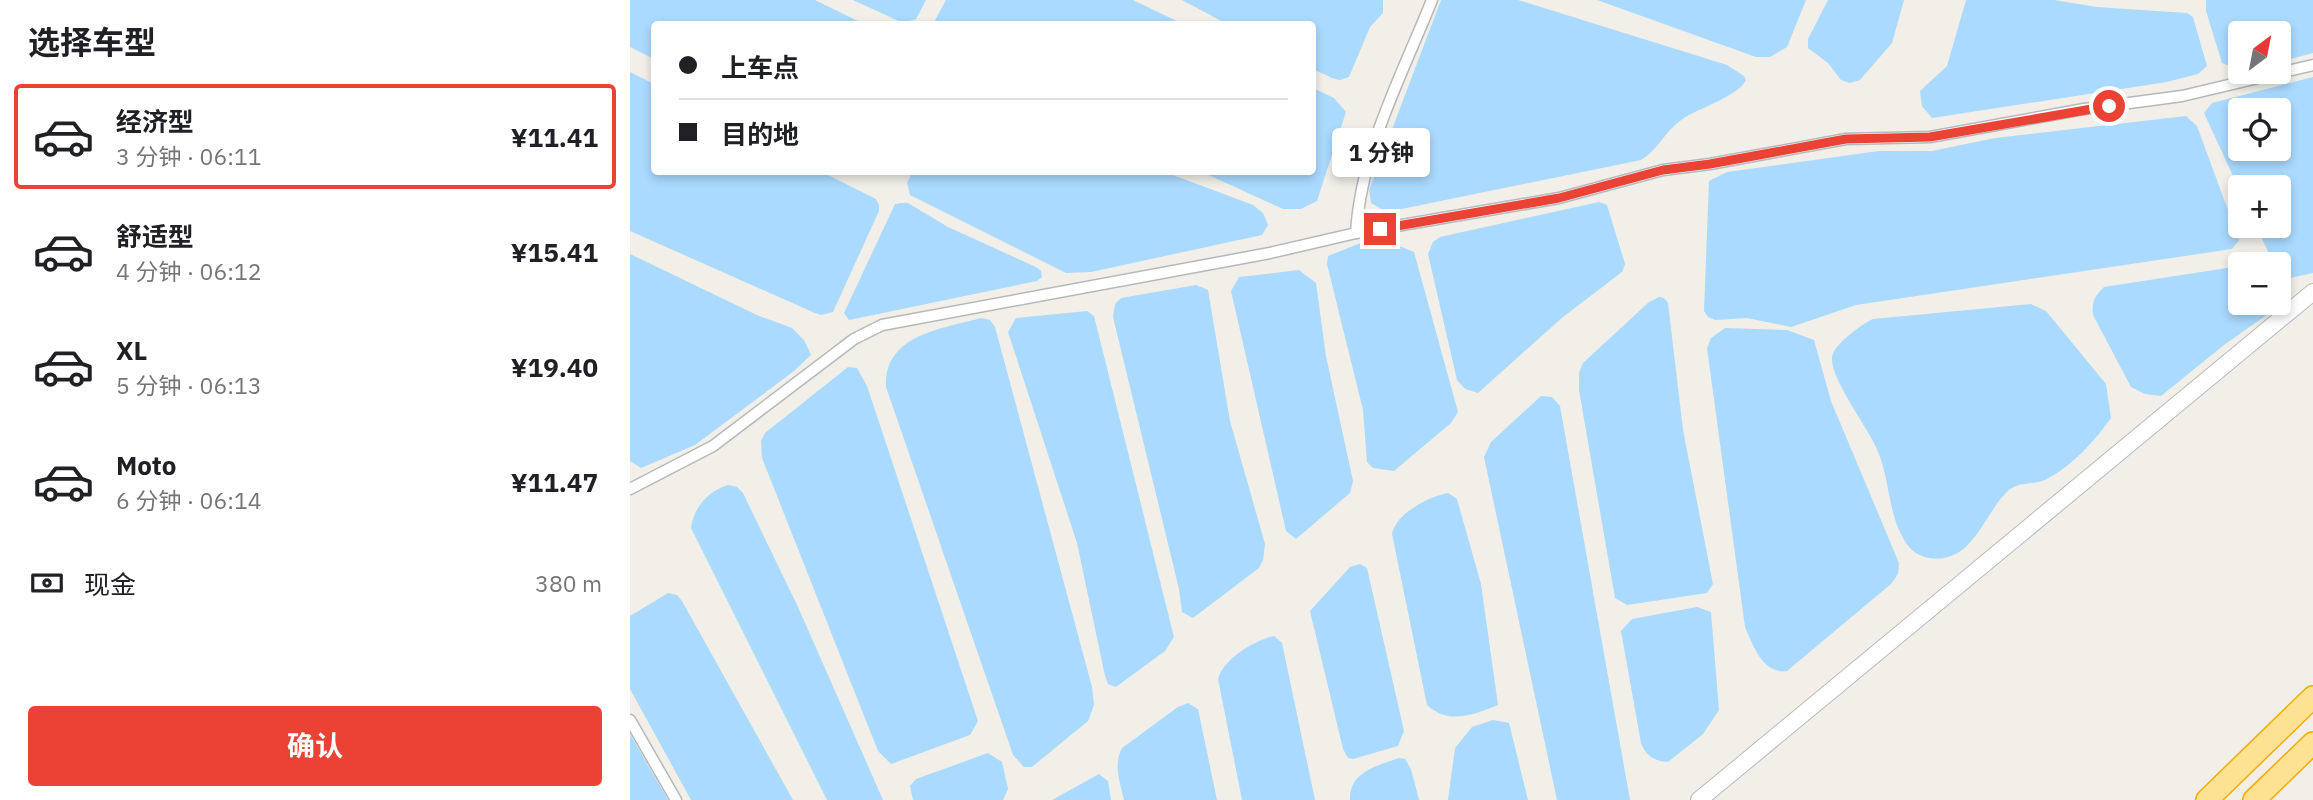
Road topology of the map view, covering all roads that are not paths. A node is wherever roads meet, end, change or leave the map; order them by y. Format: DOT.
graph roads {
  1 [pos="1432,0"];
  2 [pos="2313,65"];
  3 [pos="1356,233"];
  4 [pos="2313,292"];
  5 [pos="630,489"];
  6 [pos="2313,697"];
  7 [pos="630,720"];
  8 [pos="2313,743"];
  9 [pos="676,800"];
  10 [pos="1699,800"];
  11 [pos="2207,800"];
  12 [pos="2254,800"];
  1 -- 3 [label="street"];
  2 -- 3 [label="street"];
  3 -- 5 [label="street"];
  4 -- 10 [label="street"];
  6 -- 11 [label="highway"];
  7 -- 9 [label="street"];
  8 -- 12 [label="highway"];
}
